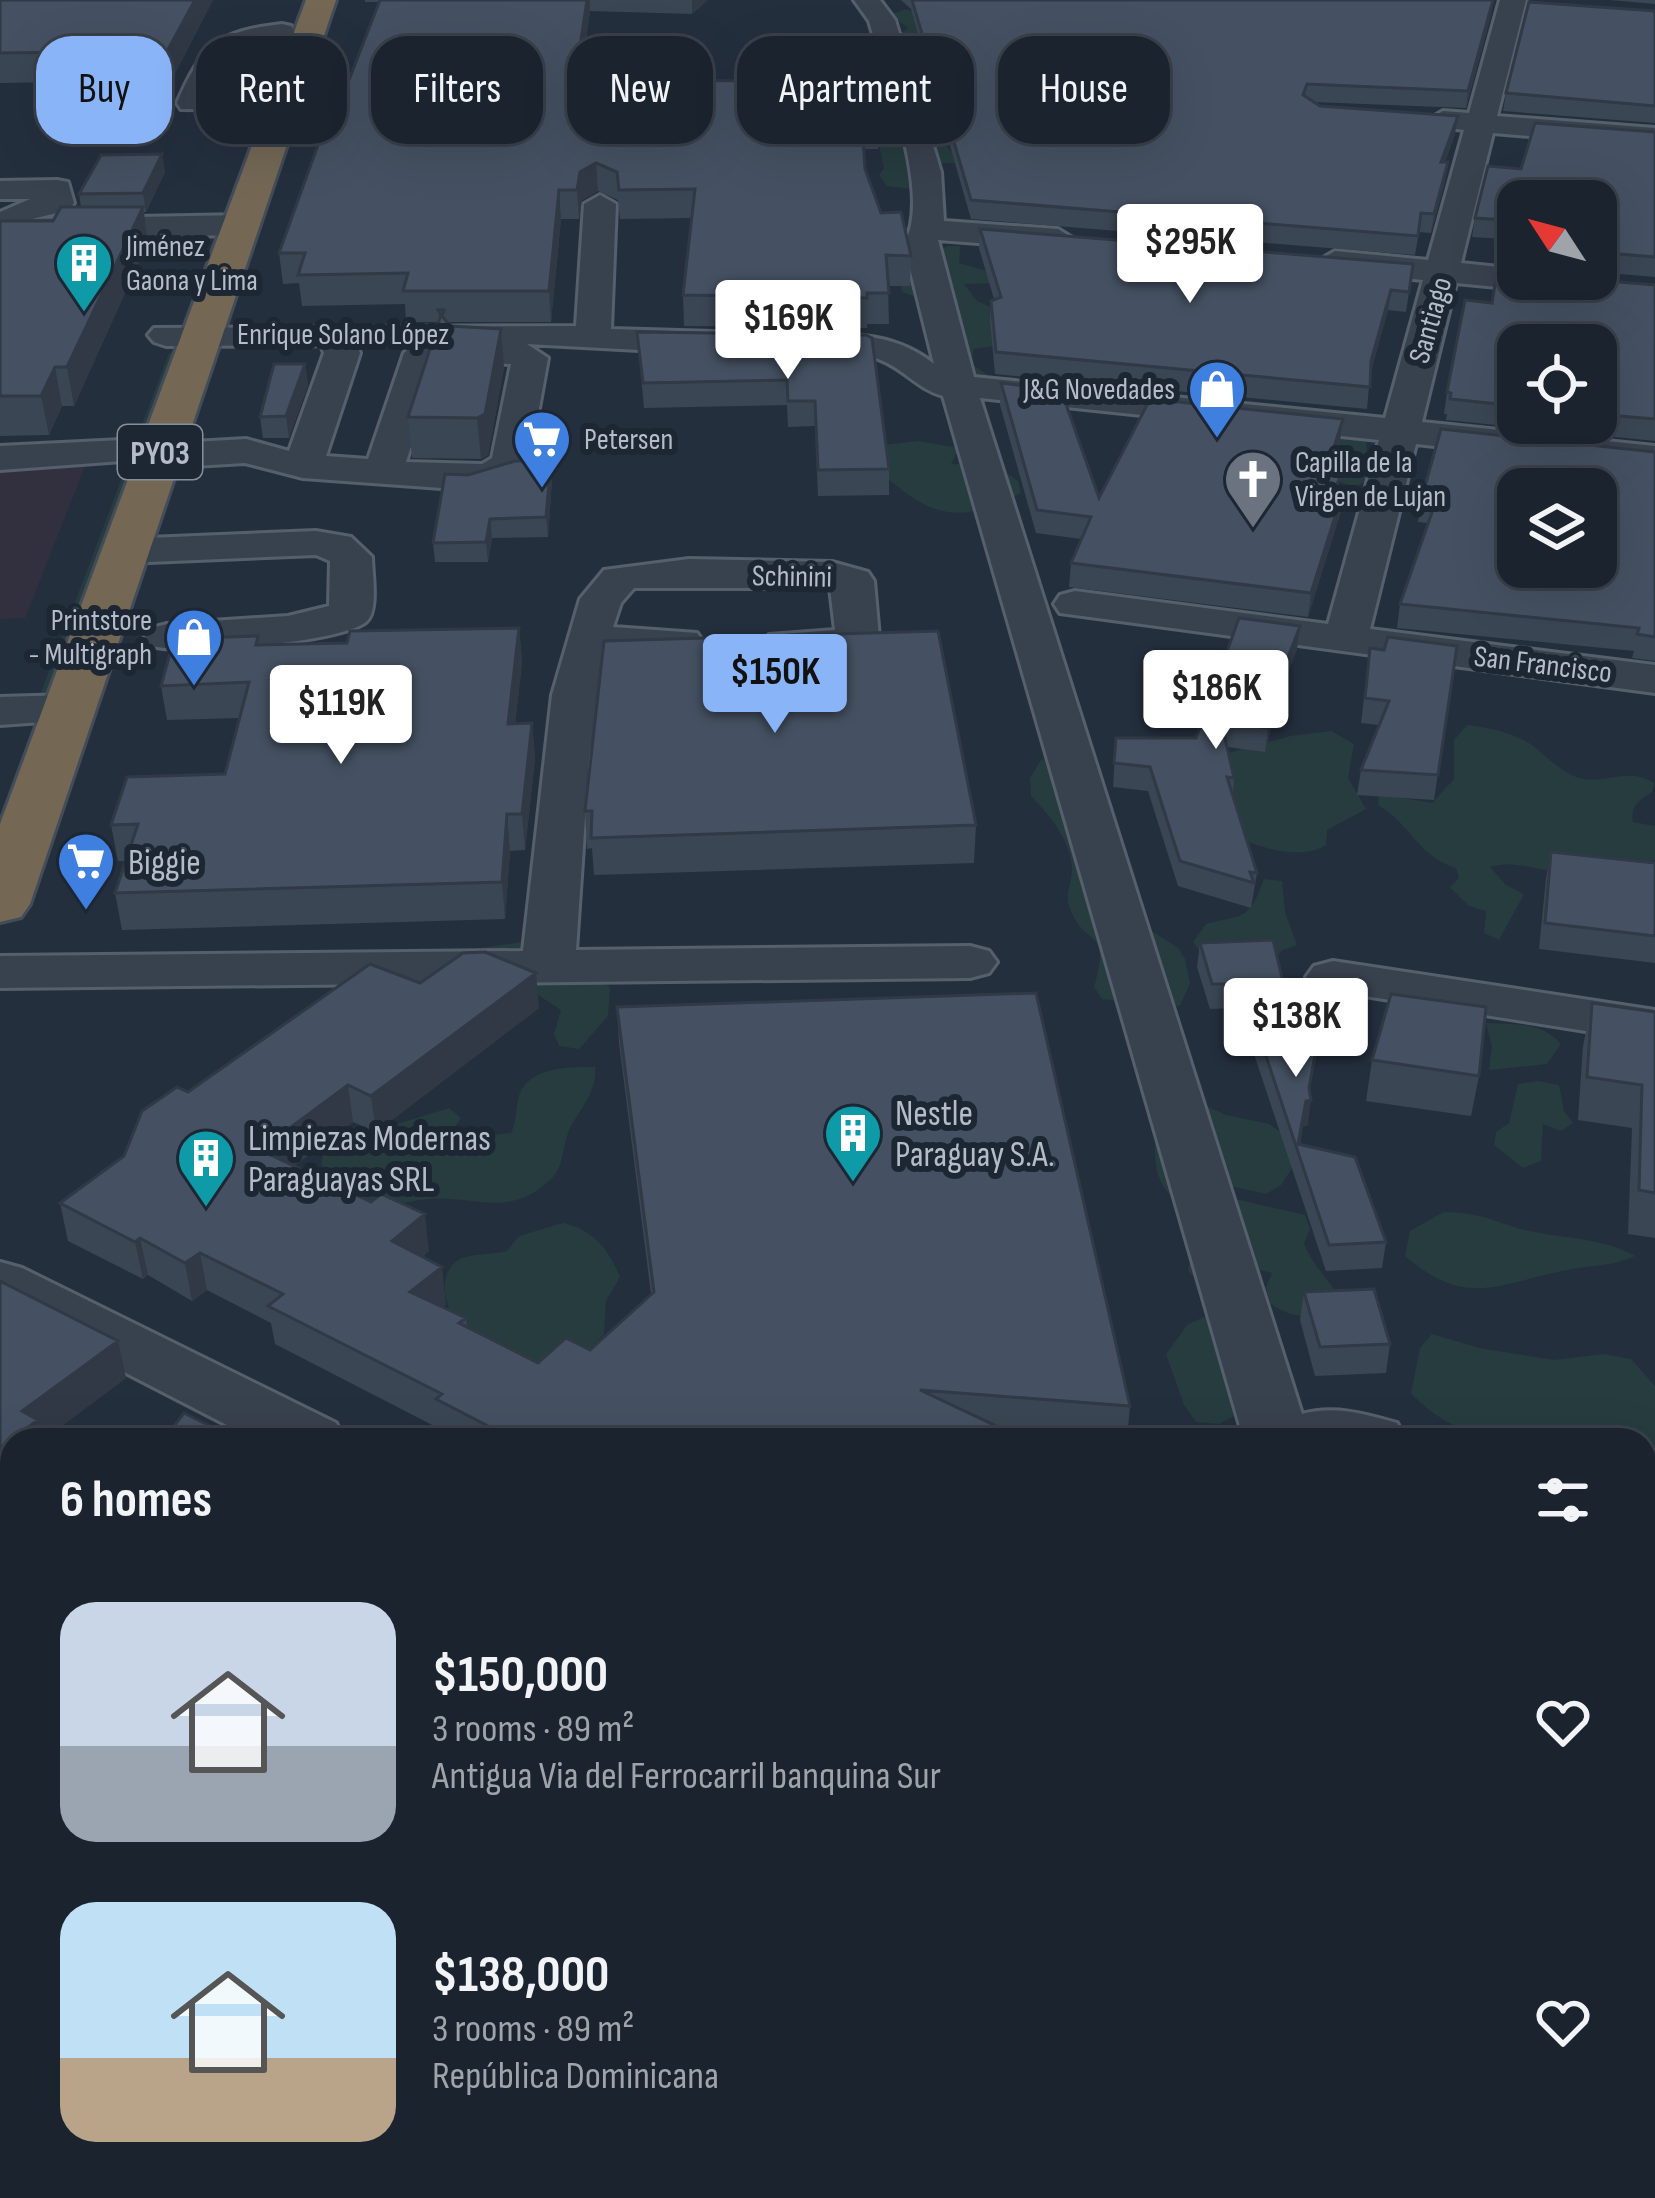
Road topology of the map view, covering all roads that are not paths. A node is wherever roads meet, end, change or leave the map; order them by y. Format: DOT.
graph roads {
  1 [pos="867,0"];
  2 [pos="1512,4"];
  3 [pos="297,31"];
  4 [pos="1412,117"];
  5 [pos="1481,123"];
  6 [pos="1655,137"];
  7 [pos="243,144"];
  8 [pos="0,190"];
  9 [pos="600,204"];
  10 [pos="225,225"];
  11 [pos="3,229"];
  12 [pos="924,237"];
  13 [pos="1088,241"];
  14 [pos="1312,259"];
  15 [pos="1444,272"];
  16 [pos="1497,277"];
  17 [pos="593,338"];
  18 [pos="188,342"];
  19 [pos="338,344"];
  20 [pos="422,353"];
  21 [pos="958,388"];
  22 [pos="1399,430"];
  23 [pos="140,454"];
  24 [pos="0,458"];
  25 [pos="1655,458"];
  26 [pos="303,466"];
  27 [pos="384,471"];
  28 [pos="104,531"];
  29 [pos="1075,604"];
  30 [pos="62,610"];
  31 [pos="593,624"];
  32 [pos="166,637"];
  33 [pos="1346,640"];
  34 [pos="1655,679"];
  35 [pos="28,710"];
  36 [pos="0,904"];
  37 [pos="970,962"];
  38 [pos="549,965"];
  39 [pos="0,971"];
  40 [pos="1333,977"];
  41 [pos="1655,1026"];
  42 [pos="0,1282"];
  43 [pos="288,1428"];
  44 [pos="1273,1428"];
  1 -- 12 [label="street"];
  2 -- 5 [label="street, Santiago"];
  3 -- 10 [label="highway, PY03"];
  4 -- 5 [label="street"];
  5 -- 6 [label="street"];
  5 -- 15 [label="street, Santiago"];
  7 -- 10 [label="highway, PY03"];
  8 -- 11 [label="street"];
  9 -- 17 [label="street"];
  10 -- 11 [label="street"];
  10 -- 18 [label="highway, PY03"];
  12 -- 13 [label="street"];
  12 -- 21 [label="street"];
  14 -- 15 [label="street"];
  15 -- 16 [label="street"];
  15 -- 22 [label="street, Santiago"];
  17 -- 19 [label="street, Enrique Solano López"];
  17 -- 21 [label="street, Enrique Solano López"];
  18 -- 19 [label="street"];
  18 -- 23 [label="highway, PY03"];
  19 -- 20 [label="street"];
  19 -- 26 [label="street"];
  20 -- 27 [label="street"];
  20 -- 27 [label="street"];
  21 -- 22 [label="street, Enrique Solano López"];
  21 -- 44 [label="street"];
  22 -- 25 [label="street, Enrique Solano López"];
  22 -- 33 [label="street, Santiago"];
  23 -- 24 [label="street"];
  23 -- 26 [label="street"];
  23 -- 28 [label="highway, PY03"];
  26 -- 27 [label="street"];
  28 -- 30 [label="highway, PY03"];
  28 -- 32 [label="street"];
  28 -- 35 [label="highway, PY03"];
  29 -- 33 [label="street, San Francisco"];
  31 -- 31 [label="street, Schinini"];
  31 -- 38 [label="street"];
  33 -- 34 [label="street, San Francisco"];
  35 -- 36 [label="highway, PY03"];
  37 -- 38 [label="street"];
  38 -- 39 [label="street"];
  40 -- 41 [label="street"];
  42 -- 43 [label="street"];
}
